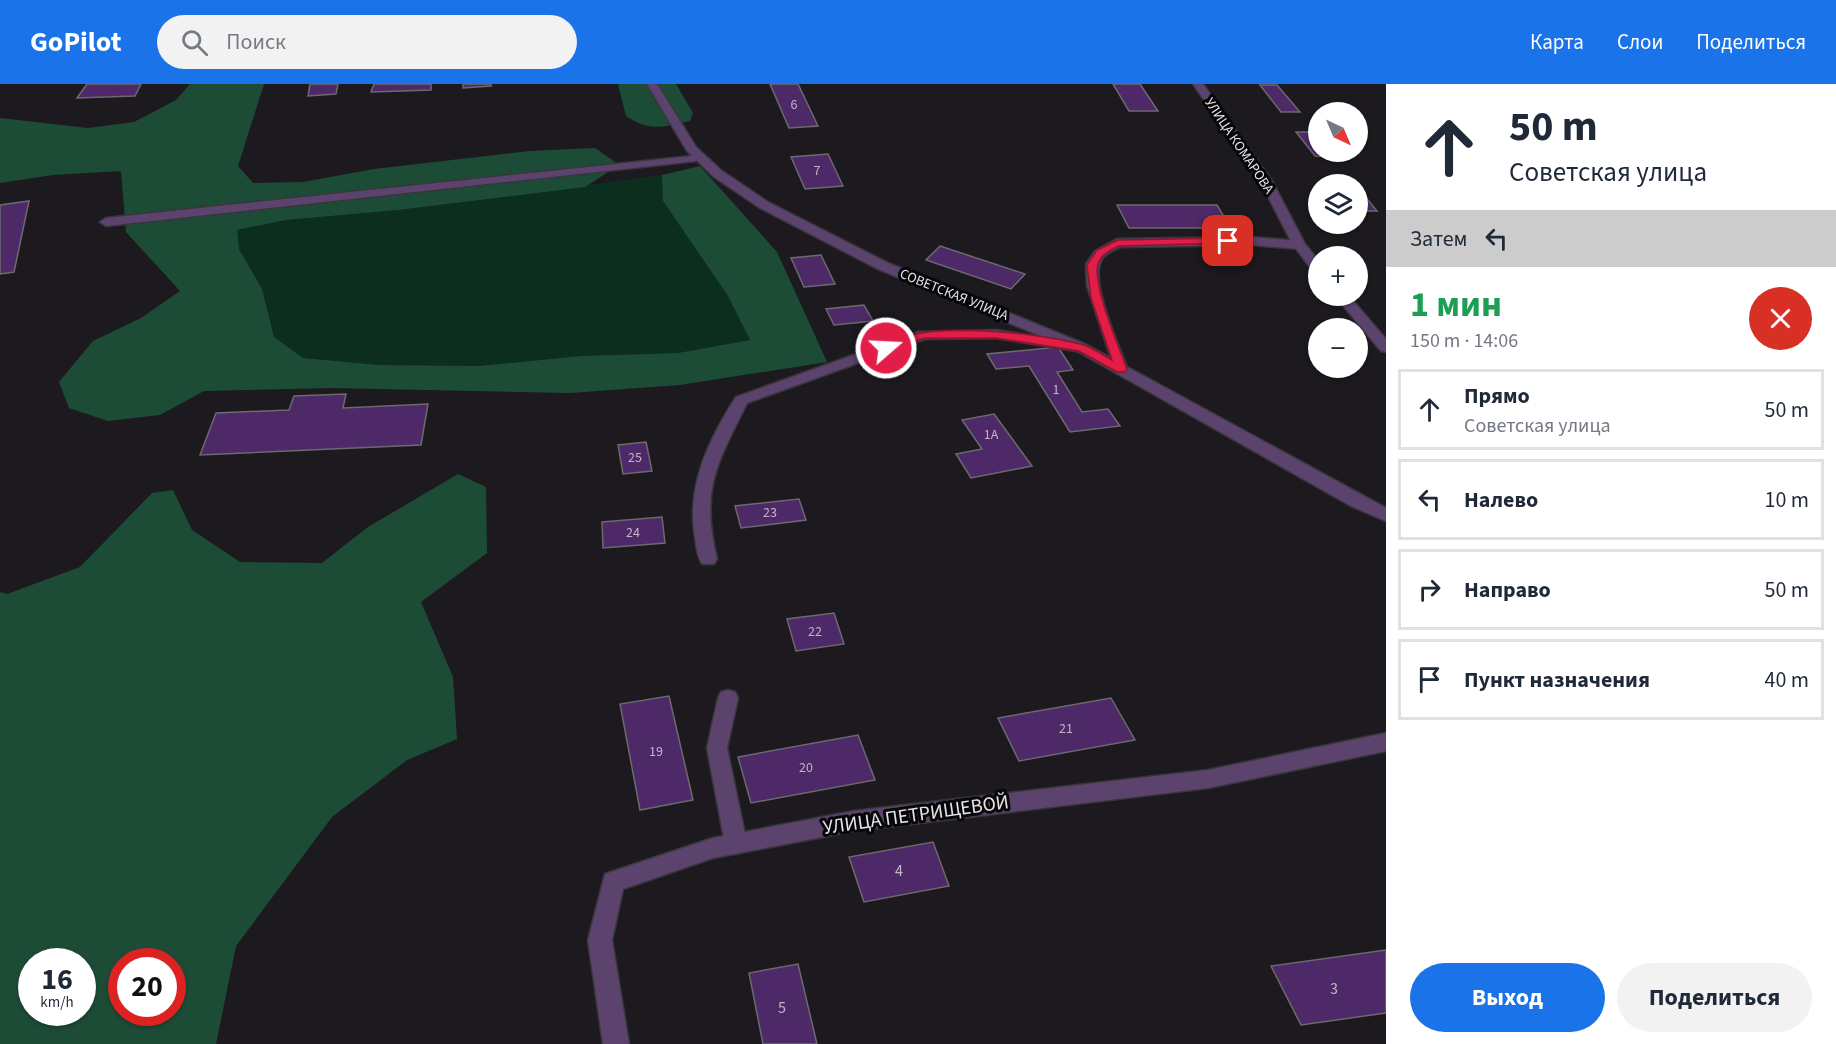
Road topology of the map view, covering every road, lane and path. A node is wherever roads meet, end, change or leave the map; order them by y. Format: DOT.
graph roads {
  1 [pos="652,84"];
  2 [pos="1198,84"];
  3 [pos="701,158"];
  4 [pos="106,222"];
  5 [pos="1299,245"];
  6 [pos="1308,256"];
  7 [pos="1350,306"];
  8 [pos="1082,348"];
  9 [pos="1386,348"];
  10 [pos="1121,369"];
  11 [pos="1386,515"];
  12 [pos="708,560"];
  13 [pos="728,698"];
  14 [pos="1386,742"];
  15 [pos="736,844"];
  16 [pos="616,1044"];
  1 -- 3 [label="street, СОВЕТСКАЯ УЛИЦА"];
  2 -- 5 [label="street, УЛИЦА КОМАРОВА"];
  3 -- 4 [label="street"];
  3 -- 8 [label="street, СОВЕТСКАЯ УЛИЦА"];
  5 -- 6 [label="street, УЛИЦА КОМАРОВА"];
  5 -- 10 [label="street"];
  7 -- 9 [label="street"];
  8 -- 10 [label="street, СОВЕТСКАЯ УЛИЦА"];
  8 -- 12 [label="street"];
  10 -- 11 [label="street, СОВЕТСКАЯ УЛИЦА"];
  13 -- 15 [label="street"];
  14 -- 15 [label="street, УЛИЦА ПЕТРИЩЕВОЙ"];
  15 -- 16 [label="street, УЛИЦА ПЕТРИЩЕВОЙ"];
}
